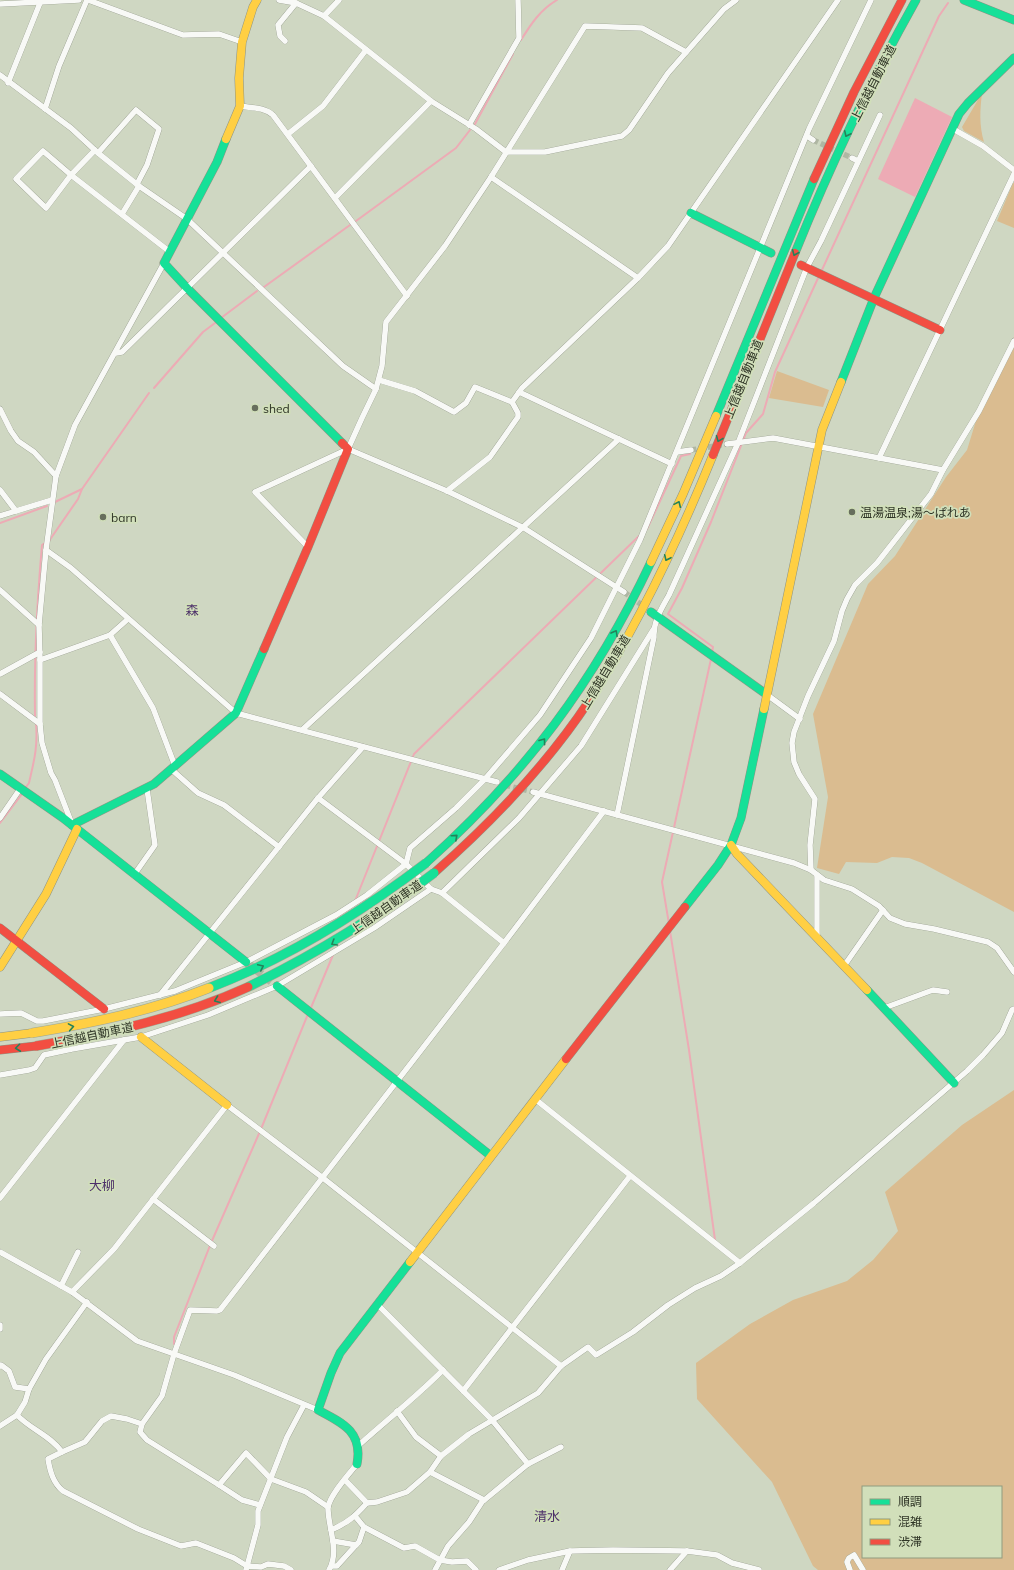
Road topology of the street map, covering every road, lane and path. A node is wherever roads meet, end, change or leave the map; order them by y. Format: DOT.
graph roads {
  1 [pos="79,0"];
  2 [pos="87,0"];
  3 [pos="257,0"];
  4 [pos="279,0"];
  5 [pos="339,0"];
  6 [pos="518,0"];
  7 [pos="736,0"];
  8 [pos="838,0"];
  9 [pos="870,0"];
  10 [pos="898,0"];
  11 [pos="902,0"];
  12 [pos="964,0"];
  13 [pos="40,2"];
  14 [pos="296,3"];
  15 [pos="915,3"];
  16 [pos="0,4"];
  17 [pos="324,16"];
  18 [pos="1014,20"];
  19 [pos="285,41"];
  20 [pos="242,42"];
  21 [pos="366,50"];
  22 [pos="686,52"];
  23 [pos="873,54"];
  24 [pos="1014,58"];
  25 [pos="0,76"];
  26 [pos="8,83"];
  27 [pos="432,101"];
  28 [pos="240,106"];
  29 [pos="45,109"];
  30 [pos="880,114"];
  31 [pos="469,125"];
  32 [pos="953,129"];
  33 [pos="288,134"];
  34 [pos="807,136"];
  35 [pos="813,140"];
  36 [pos="97,151"];
  37 [pos="506,152"];
  38 [pos="311,166"];
  39 [pos="1014,170"];
  40 [pos="1014,174"];
  41 [pos="71,175"];
  42 [pos="491,177"];
  43 [pos="138,185"];
  44 [pos="335,198"];
  45 [pos="691,213"];
  46 [pos="122,214"];
  47 [pos="187,219"];
  48 [pos="761,248"];
  49 [pos="170,252"];
  50 [pos="222,253"];
  51 [pos="771,253"];
  52 [pos="164,263"];
  53 [pos="804,266"];
  54 [pos="638,278"];
  55 [pos="187,288"];
  56 [pos="407,296"];
  57 [pos="874,298"];
  58 [pos="940,330"];
  59 [pos="1014,341"];
  60 [pos="116,353"];
  61 [pos="379,380"];
  62 [pos="376,390"];
  63 [pos="520,392"];
  64 [pos="512,402"];
  65 [pos="0,409"];
  66 [pos="619,440"];
  67 [pos="738,443"];
  68 [pos="727,444"];
  69 [pos="820,448"];
  70 [pos="348,449"];
  71 [pos="692,450"];
  72 [pos="677,452"];
  73 [pos="879,458"];
  74 [pos="672,464"];
  75 [pos="943,470"];
  76 [pos="56,476"];
  77 [pos="0,490"];
  78 [pos="446,491"];
  79 [pos="52,500"];
  80 [pos="16,511"];
  81 [pos="0,516"];
  82 [pos="524,528"];
  83 [pos="308,547"];
  84 [pos="46,550"];
  85 [pos="617,587"];
  86 [pos="0,590"];
  87 [pos="624,592"];
  88 [pos="654,614"];
  89 [pos="128,619"];
  90 [pos="39,625"];
  91 [pos="653,629"];
  92 [pos="110,635"];
  93 [pos="40,652"];
  94 [pos="40,660"];
  95 [pos="0,674"];
  96 [pos="0,694"];
  97 [pos="766,694"];
  98 [pos="236,713"];
  99 [pos="800,719"];
  100 [pos="40,724"];
  101 [pos="302,730"];
  102 [pos="364,747"];
  103 [pos="173,767"];
  104 [pos="0,774"];
  105 [pos="485,779"];
  106 [pos="497,782"];
  107 [pos="20,789"];
  108 [pos="147,789"];
  109 [pos="532,792"];
  110 [pos="541,794"];
  111 [pos="318,798"];
  112 [pos="604,811"];
  113 [pos="617,815"];
  114 [pos="0,818"];
  115 [pos="75,827"];
  116 [pos="731,845"];
  117 [pos="279,846"];
  118 [pos="406,864"];
  119 [pos="811,870"];
  120 [pos="134,875"];
  121 [pos="817,875"];
  122 [pos="431,889"];
  123 [pos="442,893"];
  124 [pos="883,910"];
  125 [pos="0,928"];
  126 [pos="208,933"];
  127 [pos="817,937"];
  128 [pos="18,941"];
  129 [pos="504,944"];
  130 [pos="246,962"];
  131 [pos="844,966"];
  132 [pos="0,967"];
  133 [pos="1014,972"];
  134 [pos="277,986"];
  135 [pos="947,992"];
  136 [pos="160,996"];
  137 [pos="884,1008"];
  138 [pos="104,1009"];
  139 [pos="1014,1009"];
  140 [pos="0,1014"];
  141 [pos="141,1036"];
  142 [pos="0,1037"];
  143 [pos="124,1040"];
  144 [pos="0,1050"];
  145 [pos="0,1075"];
  146 [pos="398,1081"];
  147 [pos="954,1083"];
  148 [pos="535,1099"];
  149 [pos="227,1105"];
  150 [pos="491,1156"];
  151 [pos="630,1176"];
  152 [pos="323,1178"];
  153 [pos="0,1198"];
  154 [pos="153,1199"];
  155 [pos="214,1246"];
  156 [pos="78,1252"];
  157 [pos="417,1252"];
  158 [pos="0,1254"];
  159 [pos="740,1263"];
  160 [pos="61,1286"];
  161 [pos="72,1292"];
  162 [pos="87,1302"];
  163 [pos="377,1304"];
  164 [pos="0,1325"];
  165 [pos="514,1328"];
  166 [pos="0,1329"];
  167 [pos="174,1354"];
  168 [pos="0,1365"];
  169 [pos="562,1366"];
  170 [pos="443,1370"];
  171 [pos="29,1389"];
  172 [pos="463,1391"];
  173 [pos="304,1405"];
  174 [pos="318,1410"];
  175 [pos="396,1411"];
  176 [pos="17,1415"];
  177 [pos="492,1420"];
  178 [pos="142,1424"];
  179 [pos="0,1426"];
  180 [pos="359,1445"];
  181 [pos="561,1447"];
  182 [pos="62,1452"];
  183 [pos="441,1456"];
  184 [pos="357,1464"];
  185 [pos="528,1464"];
  186 [pos="430,1472"];
  187 [pos="271,1479"];
  188 [pos="345,1480"];
  189 [pos="219,1486"];
  190 [pos="484,1500"];
  191 [pos="367,1502"];
  192 [pos="260,1505"];
  193 [pos="328,1507"];
  194 [pos="355,1516"];
  195 [pos="364,1527"];
  196 [pos="331,1530"];
  197 [pos="333,1542"];
  198 [pos="356,1545"];
  199 [pos="570,1550"];
  200 [pos="687,1551"];
  201 [pos="440,1560"];
  202 [pos="247,1568"];
  203 [pos="330,1568"];
  204 [pos="291,1570"];
  205 [pos="434,1570"];
  206 [pos="476,1570"];
  207 [pos="499,1570"];
  208 [pos="562,1570"];
  209 [pos="670,1570"];
  210 [pos="759,1570"];
  211 [pos="850,1570"];
  212 [pos="863,1570"];
  1 -- 13 [label="street"];
  2 -- 20 [label="street"];
  2 -- 29 [label="street"];
  3 -- 20 [label="main road"];
  4 -- 14 [label="street"];
  5 -- 17 [label="street"];
  6 -- 31 [label="street"];
  7 -- 22 [label="street"];
  8 -- 45 [label="street"];
  9 -- 34 [label="street"];
  10 -- 23 [label="main road"];
  11 -- 23 [label="main road, 上信越自動車道"];
  12 -- 18 [label="main road"];
  13 -- 16 [label="street"];
  13 -- 26 [label="street"];
  14 -- 17 [label="street"];
  14 -- 19 [label="street"];
  15 -- 144 [label="main road, 上信越自動車道, one-way, bridge"];
  17 -- 21 [label="street"];
  20 -- 28 [label="main road"];
  21 -- 27 [label="street"];
  21 -- 33 [label="street"];
  22 -- 37 [label="street"];
  22 -- 37 [label="street"];
  142 -- 23 [label="main road, 上信越自動車道, one-way, bridge"];
  24 -- 32 [label="main road"];
  25 -- 26 [label="street"];
  26 -- 29 [label="street"];
  27 -- 31 [label="street"];
  27 -- 44 [label="street"];
  28 -- 33 [label="street"];
  28 -- 47 [label="main road"];
  29 -- 36 [label="street"];
  30 -- 53 [label="street"];
  31 -- 37 [label="street"];
  32 -- 39 [label="street"];
  32 -- 57 [label="main road"];
  33 -- 38 [label="street"];
  34 -- 35 [label="street"];
  34 -- 48 [label="street"];
  36 -- 41 [label="street"];
  36 -- 43 [label="street"];
  36 -- 43 [label="street"];
  37 -- 42 [label="street"];
  38 -- 44 [label="street"];
  38 -- 50 [label="street"];
  40 -- 58 [label="street"];
  41 -- 41 [label="street"];
  41 -- 46 [label="street"];
  42 -- 54 [label="street"];
  42 -- 56 [label="street"];
  43 -- 46 [label="street"];
  43 -- 47 [label="street"];
  44 -- 56 [label="street"];
  45 -- 48 [label="main road"];
  45 -- 54 [label="street"];
  46 -- 49 [label="street"];
  47 -- 49 [label="main road"];
  47 -- 50 [label="street"];
  48 -- 51 [label="main road"];
  48 -- 72 [label="street"];
  49 -- 52 [label="main road"];
  50 -- 55 [label="street"];
  50 -- 62 [label="street"];
  52 -- 55 [label="main road"];
  52 -- 60 [label="street"];
  53 -- 57 [label="main road"];
  53 -- 67 [label="street"];
  54 -- 63 [label="street"];
  55 -- 60 [label="street"];
  55 -- 70 [label="main road"];
  56 -- 61 [label="street"];
  57 -- 58 [label="main road"];
  57 -- 69 [label="main road"];
  58 -- 73 [label="street"];
  59 -- 75 [label="street"];
  60 -- 76 [label="street"];
  61 -- 62 [label="street"];
  61 -- 64 [label="street"];
  62 -- 70 [label="street"];
  63 -- 64 [label="street"];
  63 -- 66 [label="street"];
  64 -- 78 [label="street"];
  65 -- 76 [label="street"];
  66 -- 74 [label="street"];
  66 -- 82 [label="street"];
  67 -- 68 [label="street"];
  67 -- 69 [label="street"];
  67 -- 88 [label="street"];
  69 -- 73 [label="street"];
  69 -- 97 [label="main road"];
  70 -- 78 [label="street"];
  70 -- 83 [label="main road"];
  70 -- 83 [label="street"];
  71 -- 72 [label="street"];
  72 -- 74 [label="street"];
  73 -- 75 [label="street"];
  74 -- 85 [label="street"];
  75 -- 99 [label="street"];
  76 -- 79 [label="street"];
  77 -- 80 [label="street"];
  78 -- 82 [label="street"];
  79 -- 80 [label="street"];
  79 -- 84 [label="street"];
  80 -- 81 [label="street"];
  82 -- 85 [label="street"];
  82 -- 101 [label="street"];
  83 -- 98 [label="main road"];
  84 -- 89 [label="street"];
  84 -- 90 [label="street"];
  85 -- 87 [label="street"];
  85 -- 105 [label="street"];
  86 -- 90 [label="street"];
  88 -- 91 [label="street"];
  88 -- 97 [label="main road"];
  89 -- 92 [label="street"];
  89 -- 98 [label="street"];
  90 -- 93 [label="street"];
  91 -- 110 [label="street"];
  91 -- 113 [label="street"];
  92 -- 94 [label="street"];
  92 -- 103 [label="street"];
  93 -- 94 [label="street"];
  93 -- 95 [label="street"];
  94 -- 100 [label="street"];
  96 -- 100 [label="street"];
  97 -- 99 [label="street"];
  97 -- 116 [label="main road"];
  98 -- 101 [label="street"];
  98 -- 103 [label="main road"];
  99 -- 119 [label="street"];
  100 -- 115 [label="street"];
  101 -- 102 [label="street"];
  102 -- 105 [label="street"];
  102 -- 111 [label="street"];
  103 -- 108 [label="main road"];
  103 -- 117 [label="street"];
  104 -- 107 [label="main road"];
  105 -- 106 [label="street"];
  105 -- 118 [label="street"];
  107 -- 114 [label="street"];
  107 -- 115 [label="main road"];
  108 -- 115 [label="main road"];
  108 -- 120 [label="street"];
  109 -- 110 [label="street"];
  110 -- 112 [label="street"];
  110 -- 123 [label="street"];
  111 -- 117 [label="street"];
  111 -- 118 [label="street"];
  112 -- 113 [label="street"];
  112 -- 129 [label="street"];
  113 -- 116 [label="street"];
  115 -- 120 [label="main road"];
  115 -- 128 [label="main road"];
  116 -- 119 [label="street"];
  116 -- 127 [label="main road"];
  116 -- 148 [label="main road"];
  117 -- 126 [label="street"];
  118 -- 122 [label="street"];
  118 -- 130 [label="street"];
  119 -- 121 [label="street"];
  120 -- 126 [label="main road"];
  121 -- 124 [label="street"];
  121 -- 127 [label="street"];
  122 -- 123 [label="street"];
  122 -- 134 [label="street"];
  123 -- 129 [label="street"];
  124 -- 131 [label="street"];
  124 -- 133 [label="street"];
  125 -- 128 [label="main road"];
  126 -- 130 [label="main road"];
  126 -- 136 [label="street"];
  127 -- 131 [label="main road"];
  128 -- 132 [label="main road"];
  128 -- 138 [label="main road"];
  129 -- 146 [label="street"];
  130 -- 136 [label="street"];
  131 -- 137 [label="main road"];
  134 -- 141 [label="street"];
  134 -- 146 [label="main road"];
  135 -- 137 [label="street"];
  136 -- 138 [label="street"];
  137 -- 147 [label="main road"];
  138 -- 140 [label="street"];
  139 -- 147 [label="street"];
  141 -- 143 [label="street"];
  141 -- 149 [label="main road"];
  143 -- 145 [label="street"];
  143 -- 153 [label="street"];
  146 -- 150 [label="main road"];
  146 -- 152 [label="street"];
  147 -- 159 [label="street"];
  148 -- 150 [label="main road"];
  148 -- 151 [label="street"];
  149 -- 152 [label="street"];
  149 -- 154 [label="street"];
  150 -- 157 [label="main road"];
  151 -- 159 [label="street"];
  151 -- 165 [label="street"];
  152 -- 157 [label="street"];
  152 -- 167 [label="street"];
  154 -- 155 [label="street"];
  154 -- 161 [label="street"];
  156 -- 160 [label="street"];
  157 -- 163 [label="main road"];
  157 -- 165 [label="street"];
  158 -- 160 [label="street"];
  159 -- 169 [label="street"];
  160 -- 161 [label="street"];
  161 -- 162 [label="street"];
  162 -- 167 [label="street"];
  162 -- 171 [label="street"];
  163 -- 170 [label="street"];
  163 -- 174 [label="main road"];
  164 -- 166 [label="street"];
  165 -- 169 [label="street"];
  165 -- 172 [label="street"];
  167 -- 173 [label="street"];
  167 -- 178 [label="street"];
  168 -- 171 [label="street"];
  169 -- 177 [label="street"];
  170 -- 172 [label="street"];
  170 -- 175 [label="street"];
  171 -- 176 [label="street"];
  172 -- 177 [label="street"];
  173 -- 174 [label="street"];
  173 -- 187 [label="street"];
  174 -- 180 [label="main road"];
  175 -- 180 [label="street"];
  175 -- 183 [label="street"];
  176 -- 179 [label="street"];
  176 -- 182 [label="street"];
  177 -- 183 [label="street"];
  177 -- 185 [label="street"];
  178 -- 182 [label="street"];
  178 -- 189 [label="street"];
  180 -- 184 [label="main road"];
  181 -- 185 [label="street"];
  182 -- 202 [label="street"];
  183 -- 186 [label="street"];
  184 -- 188 [label="street"];
  185 -- 190 [label="street"];
  186 -- 190 [label="street"];
  186 -- 191 [label="street"];
  187 -- 189 [label="street"];
  187 -- 192 [label="street"];
  187 -- 193 [label="street"];
  188 -- 191 [label="street"];
  188 -- 193 [label="street"];
  189 -- 192 [label="street"];
  190 -- 201 [label="street"];
  191 -- 194 [label="street"];
  192 -- 202 [label="street"];
  193 -- 196 [label="street"];
  194 -- 195 [label="street"];
  194 -- 196 [label="street"];
  195 -- 198 [label="street"];
  195 -- 201 [label="street"];
  196 -- 197 [label="street"];
  197 -- 198 [label="street"];
  197 -- 203 [label="street"];
  198 -- 203 [label="street"];
  199 -- 200 [label="street"];
  199 -- 207 [label="street"];
  199 -- 208 [label="street"];
  200 -- 209 [label="street"];
  200 -- 210 [label="street"];
  201 -- 205 [label="street"];
  201 -- 206 [label="street"];
  202 -- 204 [label="street"];
  211 -- 212 [label="street"];
}
